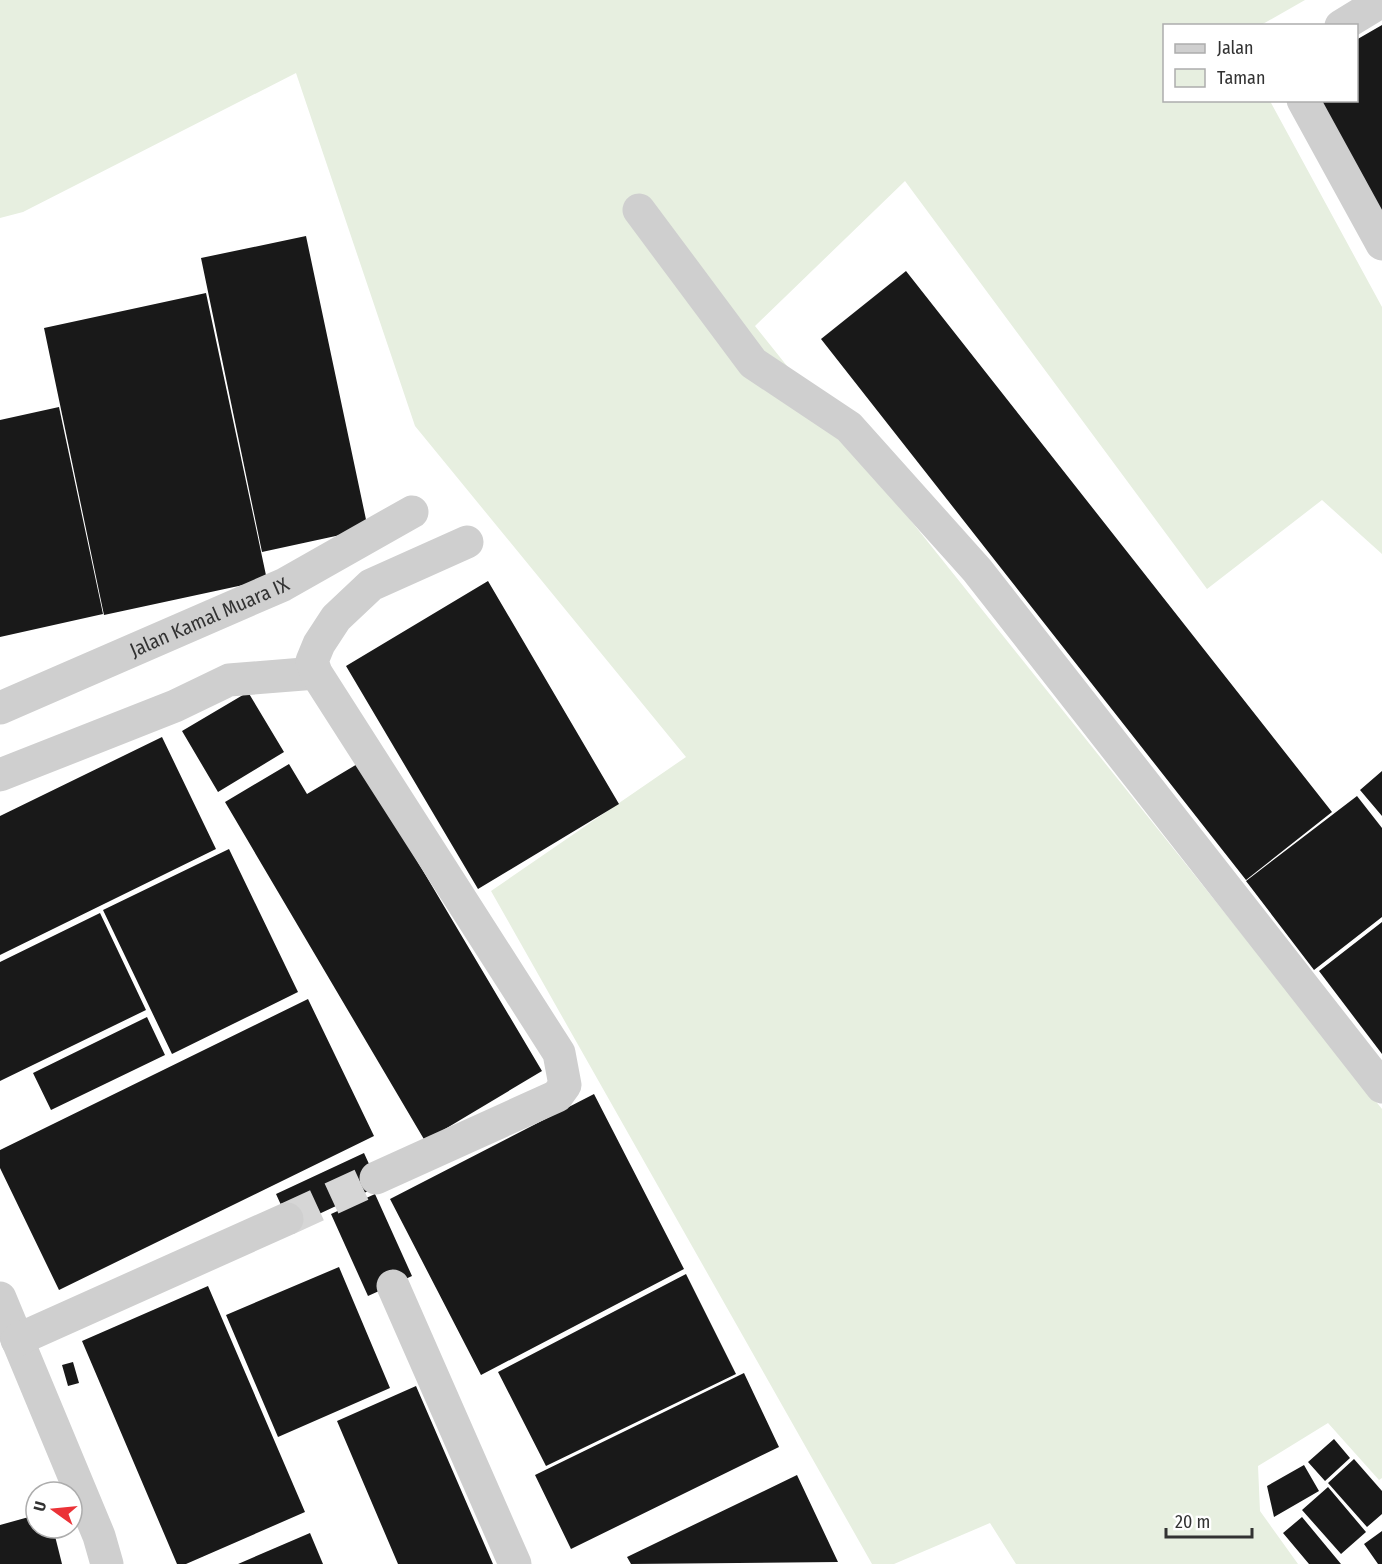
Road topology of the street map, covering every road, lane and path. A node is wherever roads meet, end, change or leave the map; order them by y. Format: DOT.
graph roads {
  1 [pos="1382,1"];
  2 [pos="1344,24"];
  3 [pos="1304,102"];
  4 [pos="639,210"];
  5 [pos="1382,244"];
  6 [pos="412,512"];
  7 [pos="467,542"];
  8 [pos="316,674"];
  9 [pos="0,708"];
  10 [pos="0,775"];
  11 [pos="1382,1087"];
  12 [pos="375,1178"];
  13 [pos="287,1219"];
  14 [pos="393,1286"];
  15 [pos="0,1298"];
  16 [pos="18,1340"];
  17 [pos="107,1564"];
  18 [pos="515,1564"];
  1 -- 2 [label="lane"];
  3 -- 5 [label="lane"];
  4 -- 11 [label="lane"];
  6 -- 9 [label="lane, Jalan Kamal Muara IX"];
  7 -- 8 [label="lane"];
  8 -- 10 [label="lane"];
  8 -- 12 [label="lane"];
  13 -- 16 [label="lane"];
  14 -- 18 [label="lane"];
  15 -- 16 [label="lane"];
  16 -- 17 [label="lane"];
}
